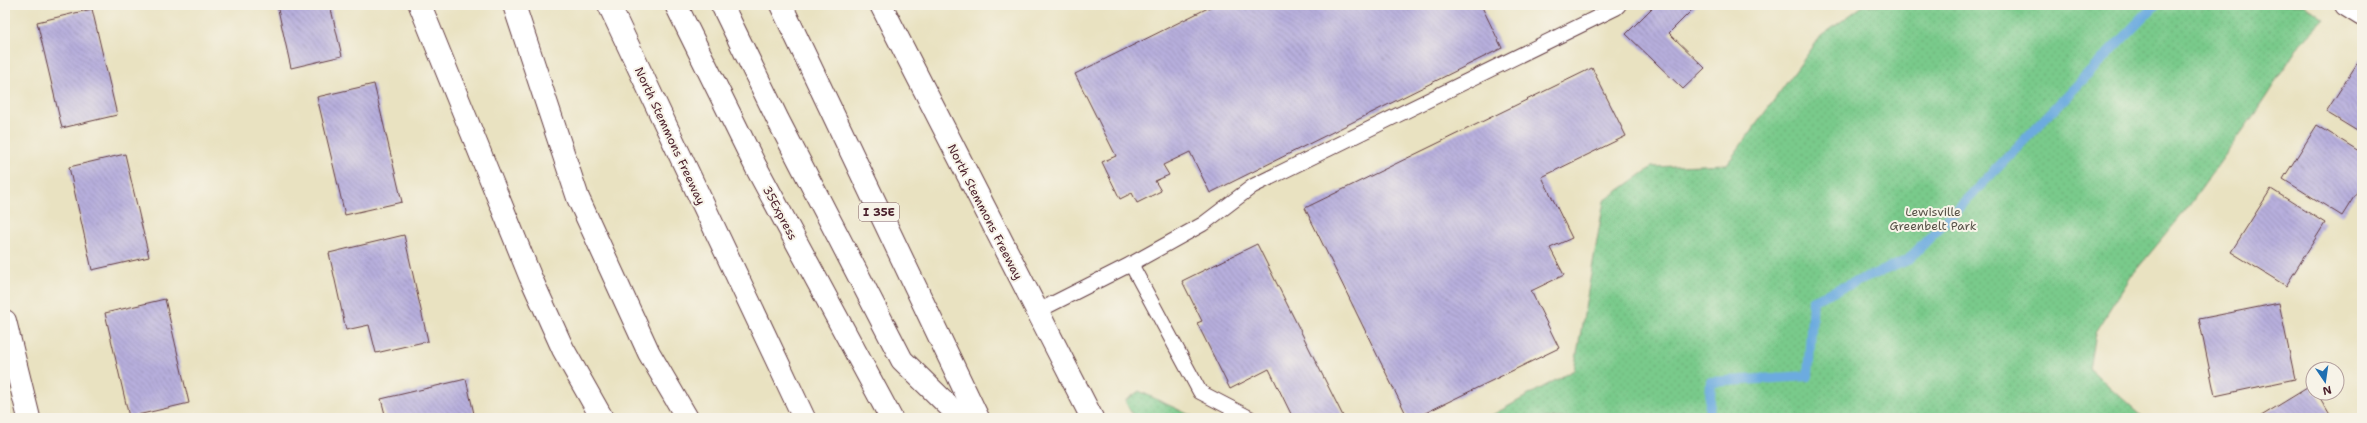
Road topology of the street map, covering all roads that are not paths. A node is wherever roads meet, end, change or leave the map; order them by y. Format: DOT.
graph roads {
  1 [pos="420,5"];
  2 [pos="514,5"];
  3 [pos="609,5"];
  4 [pos="676,5"];
  5 [pos="722,5"];
  6 [pos="781,5"];
  7 [pos="881,5"];
  8 [pos="1619,5"];
  9 [pos="2346,5"];
  10 [pos="2362,15"];
  11 [pos="1131,264"];
  12 [pos="1036,312"];
  13 [pos="5,321"];
  14 [pos="29,418"];
  15 [pos="602,418"];
  16 [pos="687,418"];
  17 [pos="804,418"];
  18 [pos="891,418"];
  19 [pos="961,418"];
  20 [pos="978,418"];
  21 [pos="1092,418"];
  22 [pos="1250,418"];
  1 -- 15 [label="main road"];
  2 -- 16 [label="main road"];
  3 -- 17 [label="main road, North Stemmons Freeway"];
  4 -- 18 [label="main road, 35Express"];
  5 -- 19 [label="main road"];
  6 -- 20 [label="main road, I 35E"];
  7 -- 12 [label="main road, North Stemmons Freeway"];
  8 -- 11 [label="lane"];
  9 -- 10 [label="main road"];
  11 -- 12 [label="lane"];
  11 -- 22 [label="lane"];
  12 -- 21 [label="main road, North Stemmons Freeway"];
  13 -- 14 [label="main road"];
}
